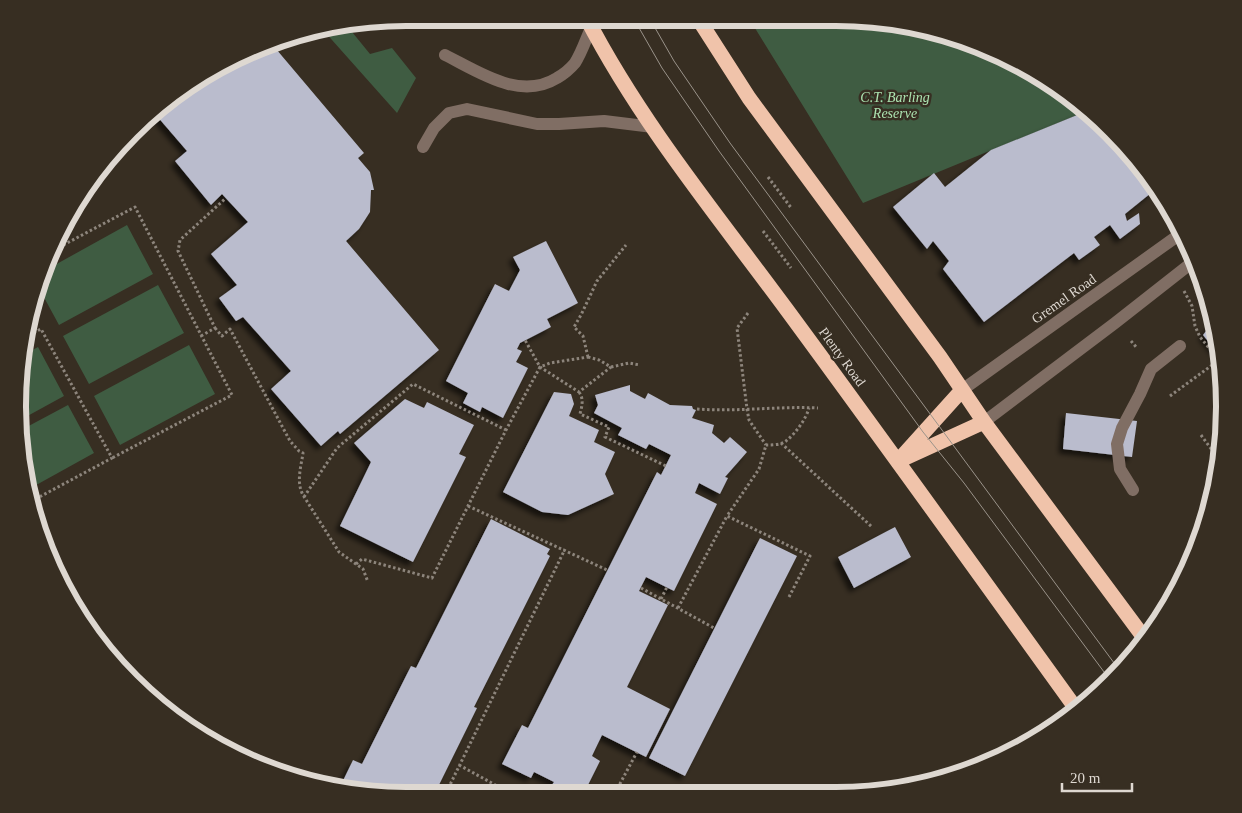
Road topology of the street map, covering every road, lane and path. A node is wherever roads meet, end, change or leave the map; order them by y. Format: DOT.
graph roads {
  1 [pos="588,26"];
  2 [pos="590,26"];
  3 [pos="703,26"];
  4 [pos="445,55"];
  5 [pos="653,127"];
  6 [pos="423,147"];
  7 [pos="768,177"];
  8 [pos="226,198"];
  9 [pos="792,209"];
  10 [pos="763,231"];
  11 [pos="1176,237"];
  12 [pos="626,245"];
  13 [pos="62,246"];
  14 [pos="1189,265"];
  15 [pos="791,268"];
  16 [pos="1176,275"];
  17 [pos="748,313"];
  18 [pos="215,328"];
  19 [pos="34,332"];
  20 [pos="201,336"];
  21 [pos="525,340"];
  22 [pos="1130,341"];
  23 [pos="1180,346"];
  24 [pos="1137,348"];
  25 [pos="1211,350"];
  26 [pos="588,358"];
  27 [pos="640,365"];
  28 [pos="1213,366"];
  29 [pos="540,367"];
  30 [pos="610,367"];
  31 [pos="962,390"];
  32 [pos="579,392"];
  33 [pos="1170,396"];
  34 [pos="809,408"];
  35 [pos="818,408"];
  36 [pos="747,409"];
  37 [pos="697,410"];
  38 [pos="984,422"];
  39 [pos="506,430"];
  40 [pos="1201,435"];
  41 [pos="781,443"];
  42 [pos="766,446"];
  43 [pos="1213,451"];
  44 [pos="112,458"];
  45 [pos="898,461"];
  46 [pos="666,466"];
  47 [pos="1133,490"];
  48 [pos="304,497"];
  49 [pos="38,498"];
  50 [pos="468,506"];
  51 [pos="727,516"];
  52 [pos="872,527"];
  53 [pos="565,549"];
  54 [pos="356,564"];
  55 [pos="608,570"];
  56 [pos="368,582"];
  57 [pos="667,587"];
  58 [pos="641,588"];
  59 [pos="789,597"];
  60 [pos="661,599"];
  61 [pos="678,608"];
  62 [pos="714,628"];
  63 [pos="1141,633"];
  64 [pos="1073,703"];
  65 [pos="637,752"];
  66 [pos="460,765"];
  67 [pos="449,787"];
  68 [pos="499,787"];
  69 [pos="619,787"];
  1 -- 4 [label="street"];
  2 -- 5 [label="highway, Plenty Road"];
  3 -- 31 [label="highway"];
  5 -- 6 [label="street"];
  5 -- 45 [label="highway, Plenty Road"];
  7 -- 9 [label="path"];
  8 -- 18 [label="path"];
  10 -- 15 [label="path"];
  11 -- 31 [label="street, Gremel Road"];
  12 -- 26 [label="path"];
  13 -- 20 [label="path"];
  14 -- 16 [label="street"];
  16 -- 25 [label="path"];
  16 -- 38 [label="street"];
  17 -- 36 [label="path"];
  18 -- 20 [label="path"];
  18 -- 48 [label="path"];
  19 -- 44 [label="path"];
  20 -- 44 [label="path"];
  21 -- 29 [label="path"];
  22 -- 24 [label="path"];
  23 -- 47 [label="street"];
  26 -- 29 [label="path"];
  26 -- 30 [label="path"];
  27 -- 30 [label="path"];
  28 -- 33 [label="path"];
  29 -- 32 [label="path"];
  29 -- 39 [label="path"];
  30 -- 32 [label="path"];
  31 -- 38 [label="highway"];
  31 -- 45 [label="highway"];
  32 -- 46 [label="path"];
  34 -- 35 [label="path"];
  34 -- 36 [label="path"];
  34 -- 41 [label="path"];
  36 -- 37 [label="path"];
  36 -- 42 [label="path"];
  38 -- 45 [label="highway"];
  38 -- 63 [label="highway"];
  39 -- 48 [label="path"];
  39 -- 50 [label="path"];
  40 -- 43 [label="path"];
  41 -- 42 [label="path"];
  41 -- 52 [label="path"];
  42 -- 51 [label="path"];
  44 -- 49 [label="path"];
  45 -- 64 [label="highway, Plenty Road"];
  48 -- 54 [label="path"];
  50 -- 53 [label="path"];
  50 -- 54 [label="path"];
  51 -- 59 [label="path"];
  51 -- 61 [label="path"];
  53 -- 55 [label="path"];
  53 -- 66 [label="path"];
  54 -- 56 [label="path"];
  57 -- 60 [label="path"];
  58 -- 60 [label="path"];
  60 -- 61 [label="path"];
  61 -- 62 [label="path"];
  65 -- 69 [label="path"];
  66 -- 67 [label="path"];
  66 -- 68 [label="path"];
}
